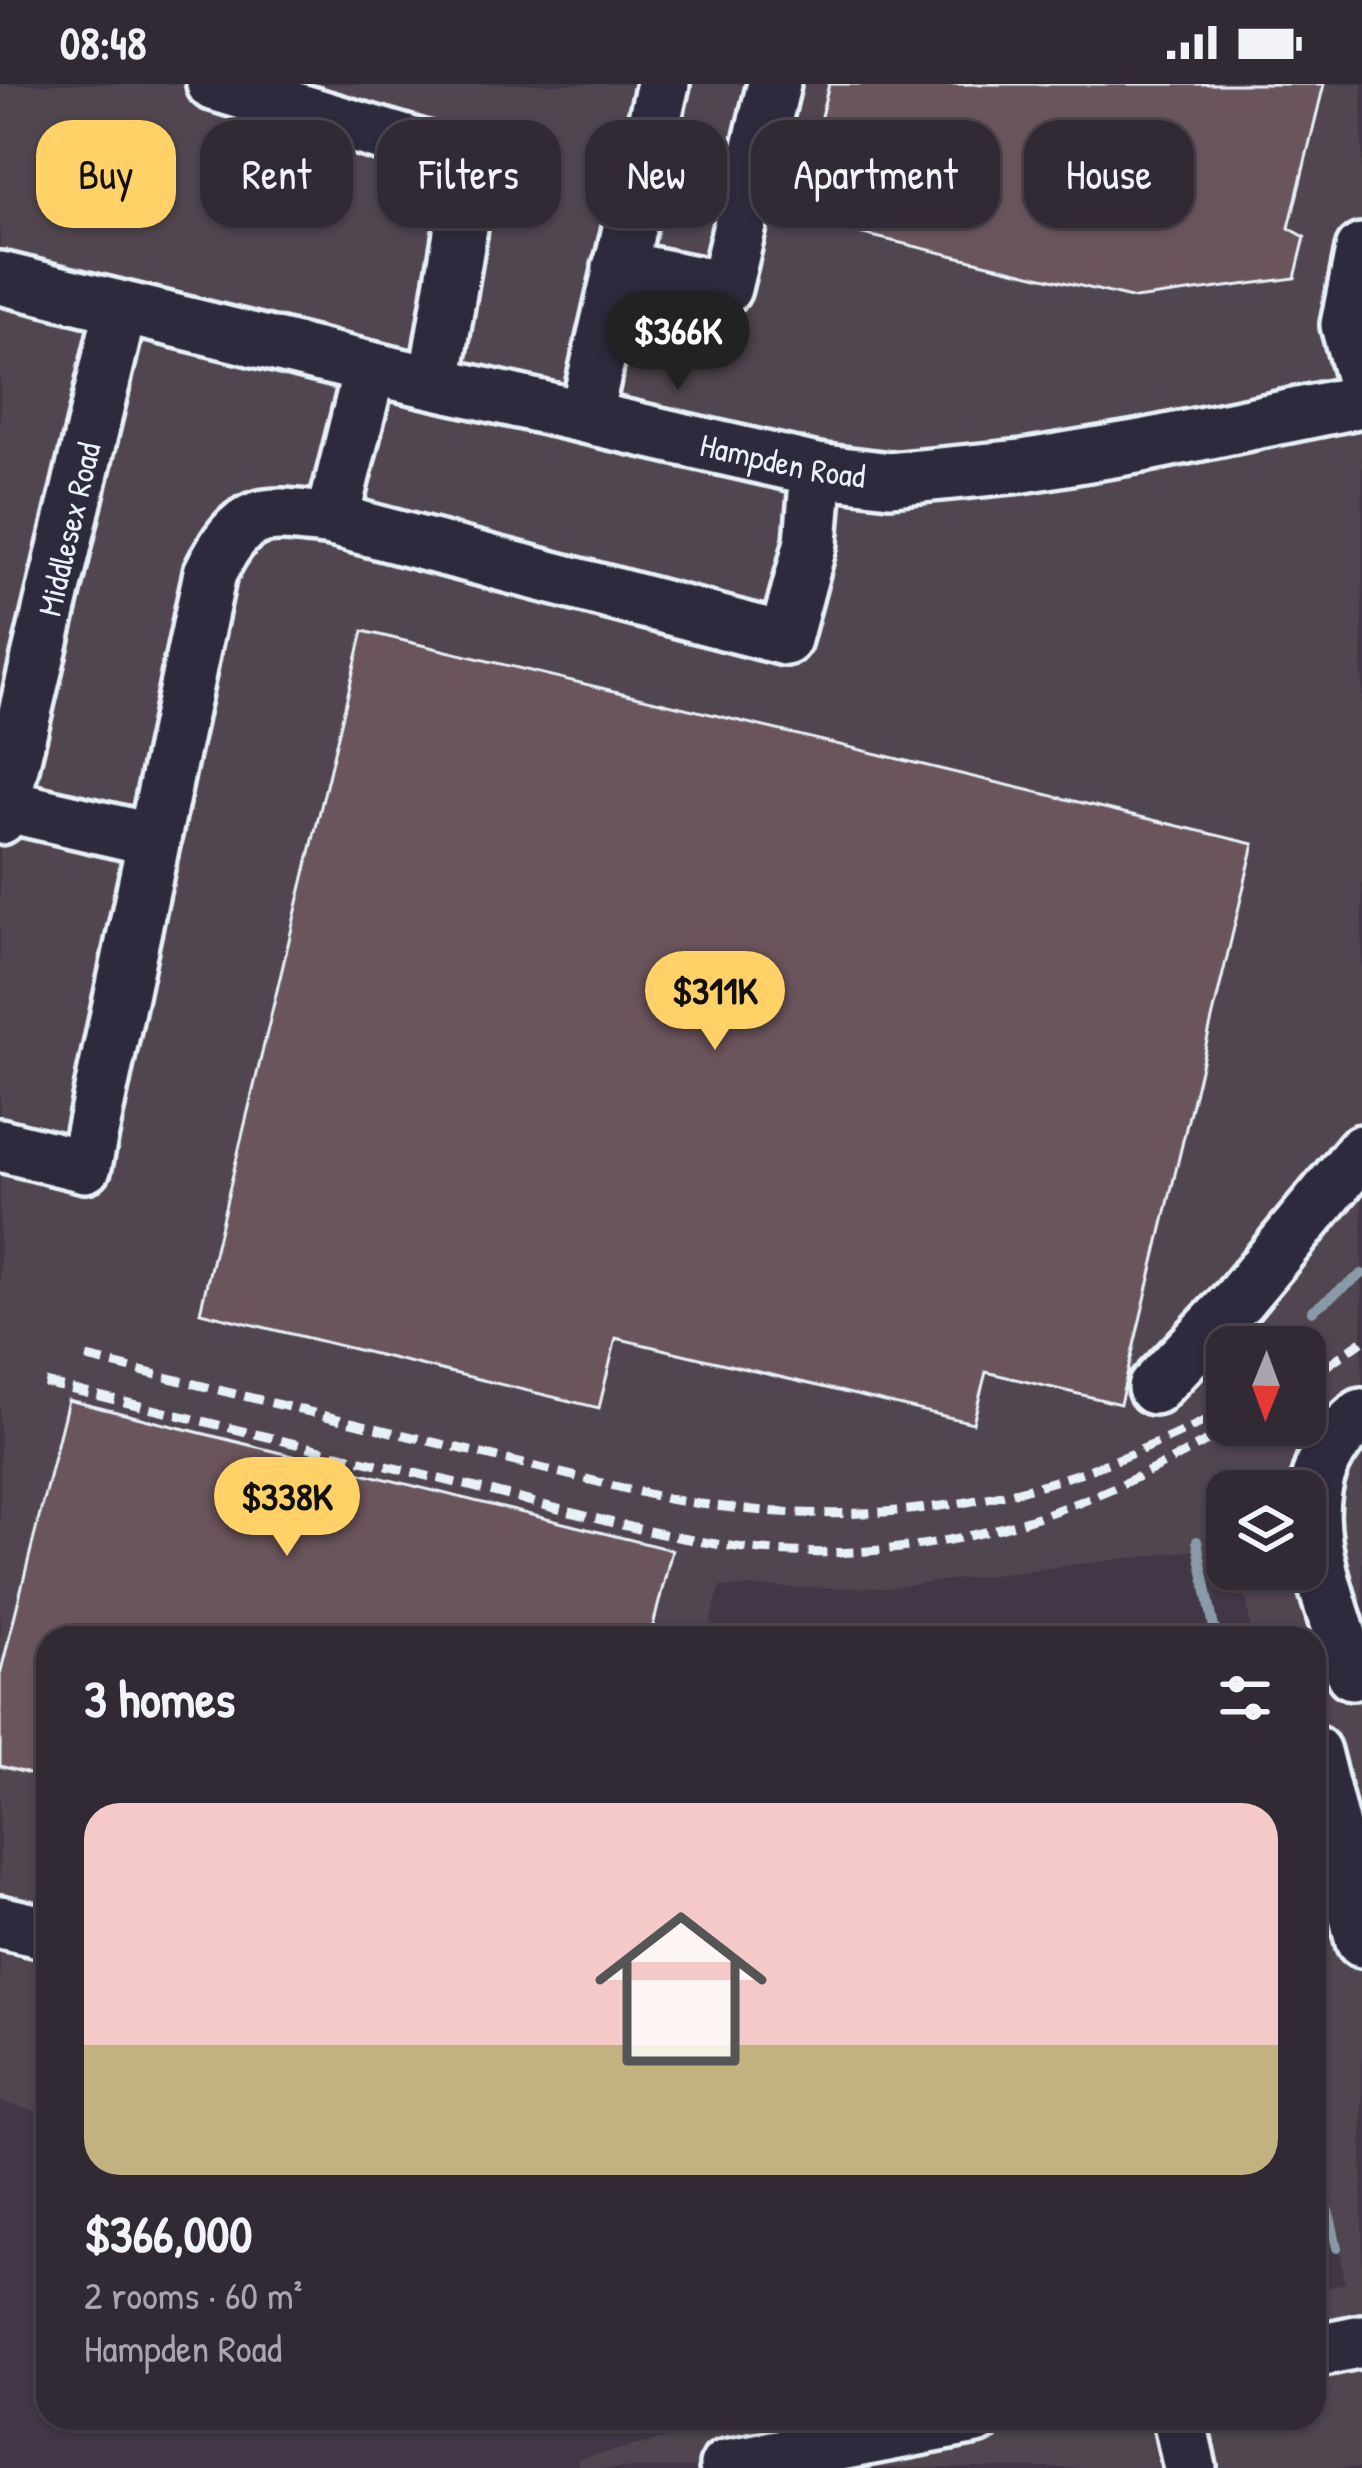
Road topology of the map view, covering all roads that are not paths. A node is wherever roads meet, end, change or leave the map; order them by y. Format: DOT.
graph roads {
  1 [pos="213,84"];
  2 [pos="663,84"];
  3 [pos="774,84"];
  4 [pos="1362,250"];
  5 [pos="619,267"];
  6 [pos="0,278"];
  7 [pos="121,308"];
  8 [pos="370,368"];
  9 [pos="1362,379"];
  10 [pos="435,382"];
  11 [pos="1362,401"];
  12 [pos="585,417"];
  13 [pos="818,470"];
  14 [pos="332,520"];
  15 [pos="8,748"];
  16 [pos="2,812"];
  17 [pos="154,840"];
  18 [pos="0,1145"];
  19 [pos="1362,1151"];
  20 [pos="1154,1388"];
  21 [pos="1362,1414"];
  22 [pos="1343,1675"];
  23 [pos="1326,1799"];
  24 [pos="0,1922"];
  25 [pos="36,1931"];
  26 [pos="1362,1941"];
  27 [pos="1362,2341"];
  28 [pos="1326,2348"];
  29 [pos="914,2430"];
  30 [pos="1182,2430"];
  31 [pos="727,2466"];
  32 [pos="1190,2468"];
  1 -- 10 [label="street"];
  2 -- 5 [label="street"];
  3 -- 5 [label="street"];
  4 -- 9 [label="street"];
  5 -- 12 [label="street"];
  6 -- 7 [label="street, Hampden Road"];
  7 -- 8 [label="street, Hampden Road"];
  7 -- 15 [label="street, Middlesex Road"];
  8 -- 10 [label="street, Hampden Road"];
  8 -- 14 [label="street"];
  10 -- 12 [label="street, Hampden Road"];
  11 -- 13 [label="street, Hampden Road"];
  12 -- 13 [label="street, Hampden Road"];
  13 -- 14 [label="street"];
  14 -- 17 [label="street"];
  15 -- 16 [label="street, Middlesex Road"];
  16 -- 17 [label="street"];
  17 -- 18 [label="street"];
  19 -- 20 [label="street"];
  21 -- 22 [label="street"];
  23 -- 26 [label="street"];
  24 -- 25 [label="street"];
  27 -- 28 [label="street"];
  29 -- 31 [label="street"];
  30 -- 32 [label="street"];
}
